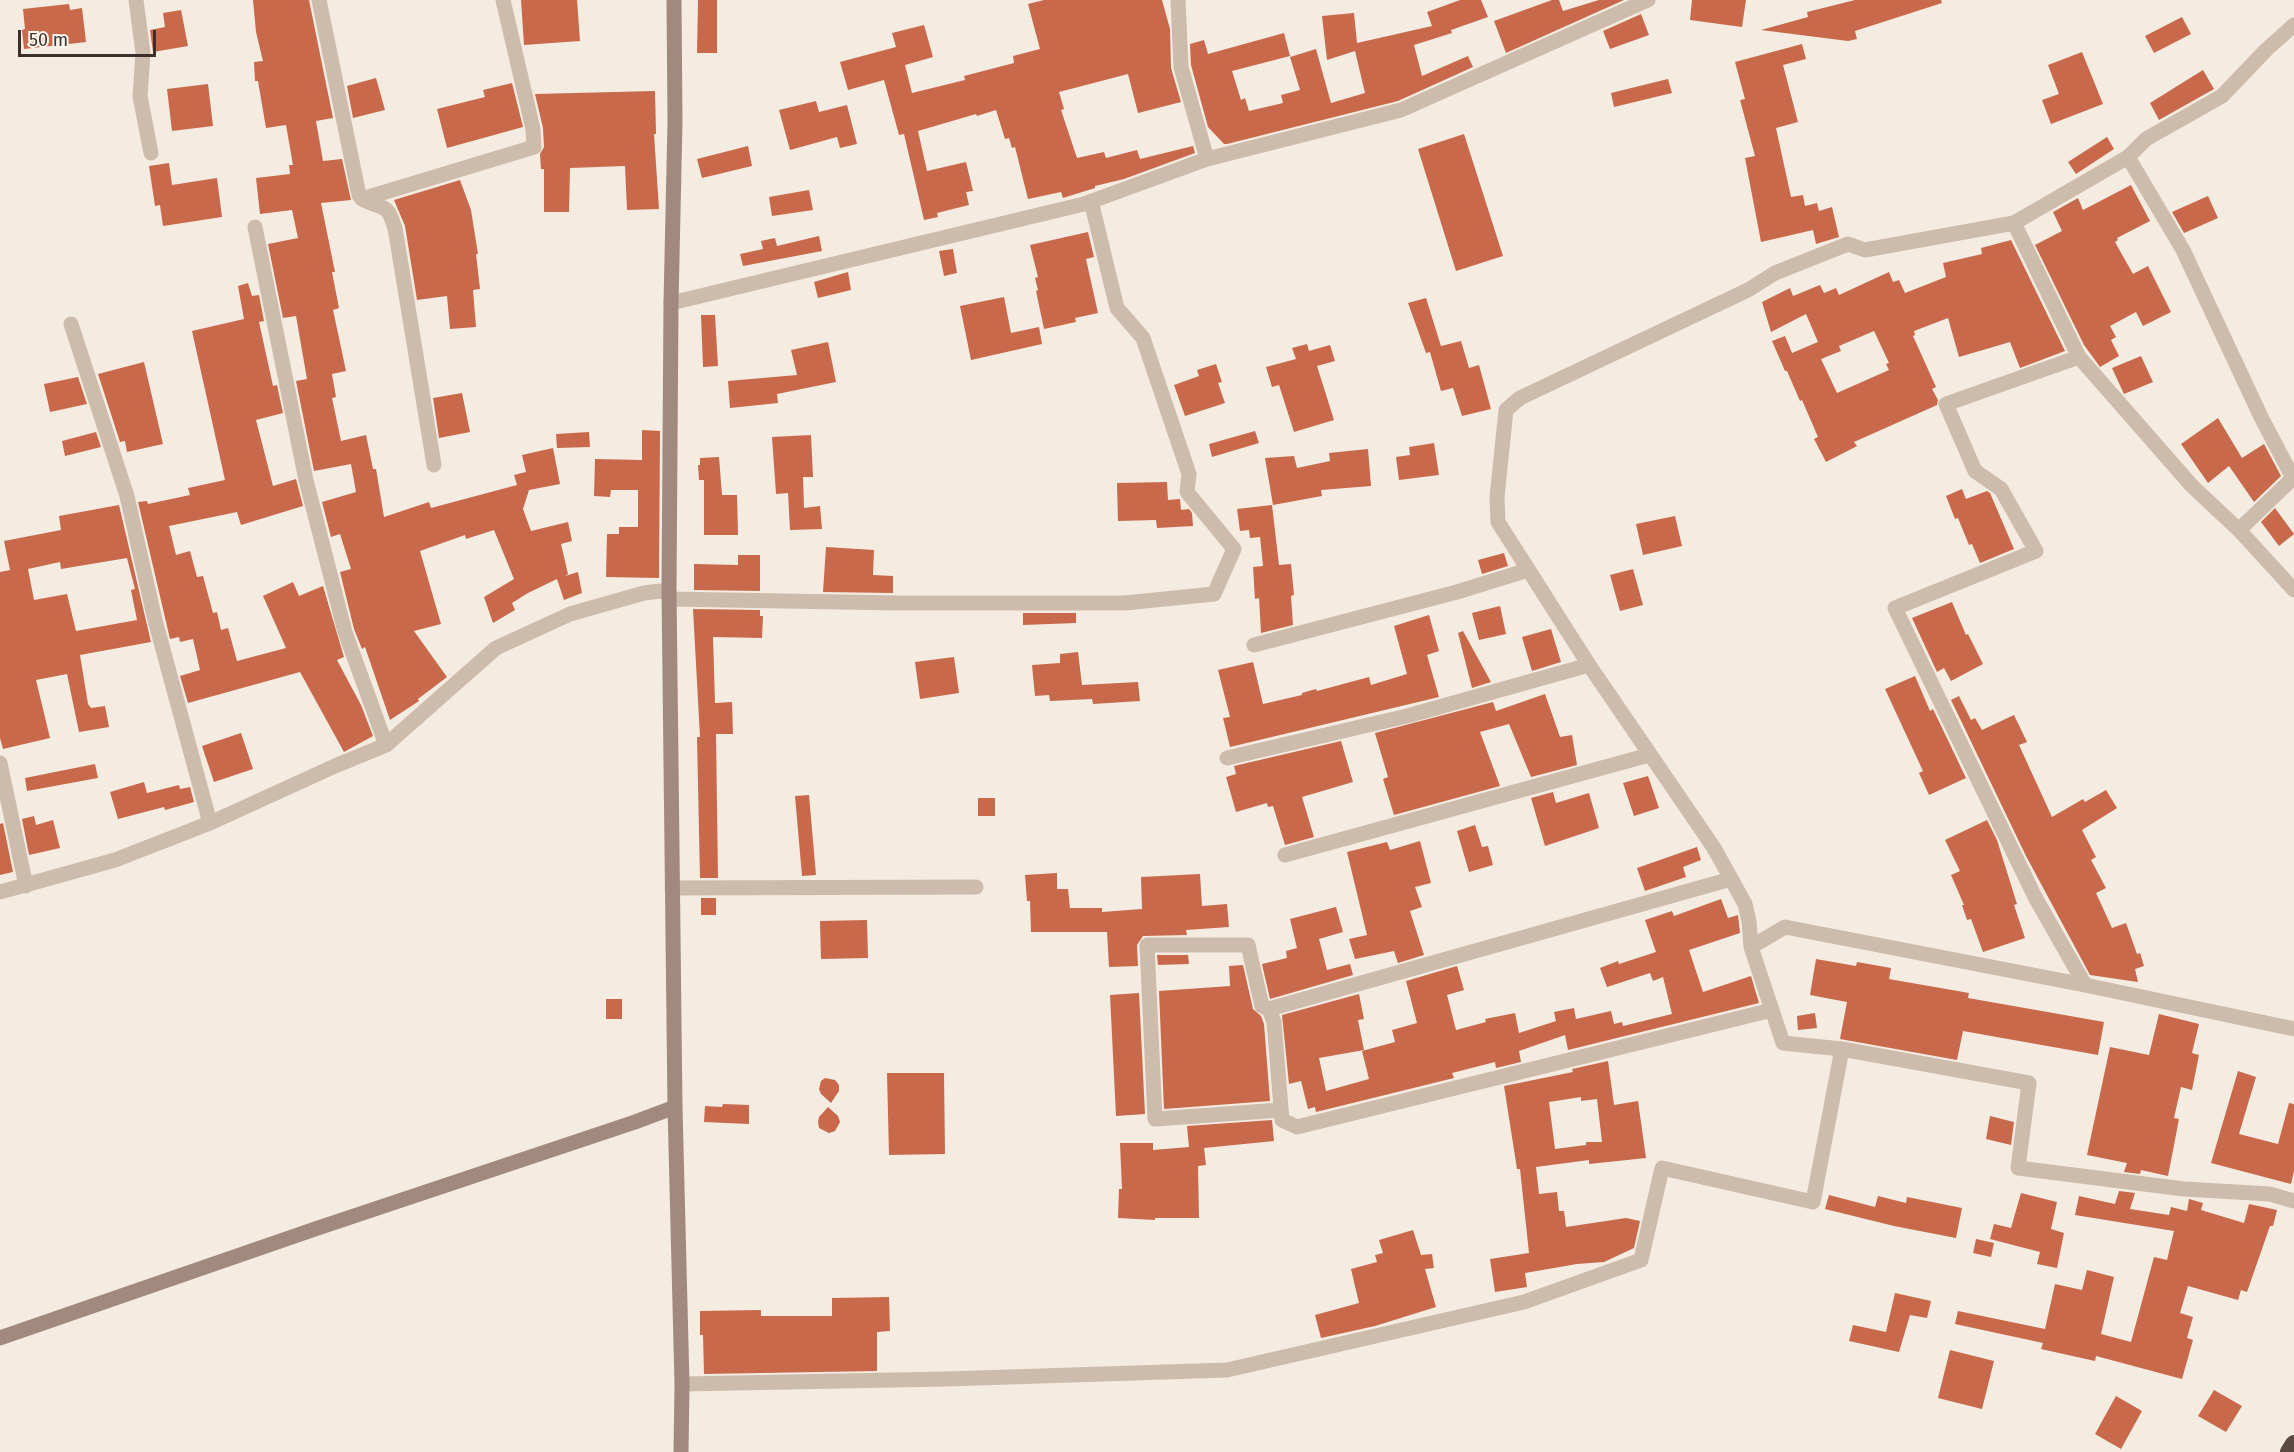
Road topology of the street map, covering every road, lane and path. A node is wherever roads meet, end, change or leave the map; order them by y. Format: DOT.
graph roads {
  1 [pos="136,0"];
  2 [pos="319,0"];
  3 [pos="503,0"];
  4 [pos="674,0"];
  5 [pos="1178,0"];
  6 [pos="1648,0"];
  7 [pos="2294,25"];
  8 [pos="150,153"];
  9 [pos="2128,157"];
  10 [pos="1207,159"];
  11 [pos="362,199"];
  12 [pos="1091,201"];
  13 [pos="2014,223"];
  14 [pos="255,227"];
  15 [pos="671,303"];
  16 [pos="71,324"];
  17 [pos="2079,357"];
  18 [pos="434,465"];
  19 [pos="2239,530"];
  20 [pos="1528,570"];
  21 [pos="2294,590"];
  22 [pos="669,595"];
  23 [pos="1254,645"];
  24 [pos="1589,665"];
  25 [pos="386,745"];
  26 [pos="1649,755"];
  27 [pos="1227,758"];
  28 [pos="0,763"];
  29 [pos="210,823"];
  30 [pos="1286,855"];
  31 [pos="1731,879"];
  32 [pos="26,886"];
  33 [pos="976,887"];
  34 [pos="672,888"];
  35 [pos="0,892"];
  36 [pos="1751,947"];
  37 [pos="2085,985"];
  38 [pos="1269,1009"];
  39 [pos="1772,1010"];
  40 [pos="2294,1029"];
  41 [pos="1842,1049"];
  42 [pos="675,1107"];
  43 [pos="1281,1110"];
  44 [pos="2294,1201"];
  45 [pos="0,1338"];
  46 [pos="682,1384"];
  47 [pos="2294,1444"];
  48 [pos="681,1452"];
  49 [pos="2289,1452"];
  1 -- 8 [label="street"];
  2 -- 11 [label="street"];
  3 -- 11 [label="street"];
  4 -- 15 [label="street"];
  5 -- 10 [label="street"];
  6 -- 10 [label="street"];
  7 -- 9 [label="street"];
  9 -- 13 [label="street"];
  9 -- 19 [label="street"];
  10 -- 12 [label="street"];
  11 -- 18 [label="street"];
  12 -- 15 [label="street"];
  12 -- 22 [label="street"];
  13 -- 17 [label="street"];
  13 -- 20 [label="street"];
  14 -- 25 [label="street"];
  15 -- 22 [label="street"];
  16 -- 29 [label="street"];
  17 -- 19 [label="street"];
  17 -- 37 [label="street"];
  19 -- 21 [label="street"];
  20 -- 23 [label="street"];
  20 -- 24 [label="street"];
  22 -- 25 [label="street"];
  22 -- 34 [label="street"];
  24 -- 26 [label="street"];
  24 -- 27 [label="street"];
  25 -- 29 [label="street"];
  26 -- 30 [label="street"];
  26 -- 31 [label="street"];
  28 -- 32 [label="street"];
  29 -- 32 [label="street"];
  31 -- 36 [label="street"];
  31 -- 38 [label="street"];
  32 -- 35 [label="street"];
  33 -- 34 [label="street"];
  34 -- 42 [label="street"];
  36 -- 37 [label="street"];
  36 -- 39 [label="street"];
  37 -- 40 [label="street"];
  38 -- 43 [label="street"];
  38 -- 43 [label="street"];
  39 -- 41 [label="street"];
  39 -- 43 [label="street"];
  41 -- 44 [label="street"];
  41 -- 46 [label="street"];
  42 -- 45 [label="street"];
  42 -- 46 [label="street"];
  46 -- 48 [label="street"];
  47 -- 49 [label="highway"];
}
